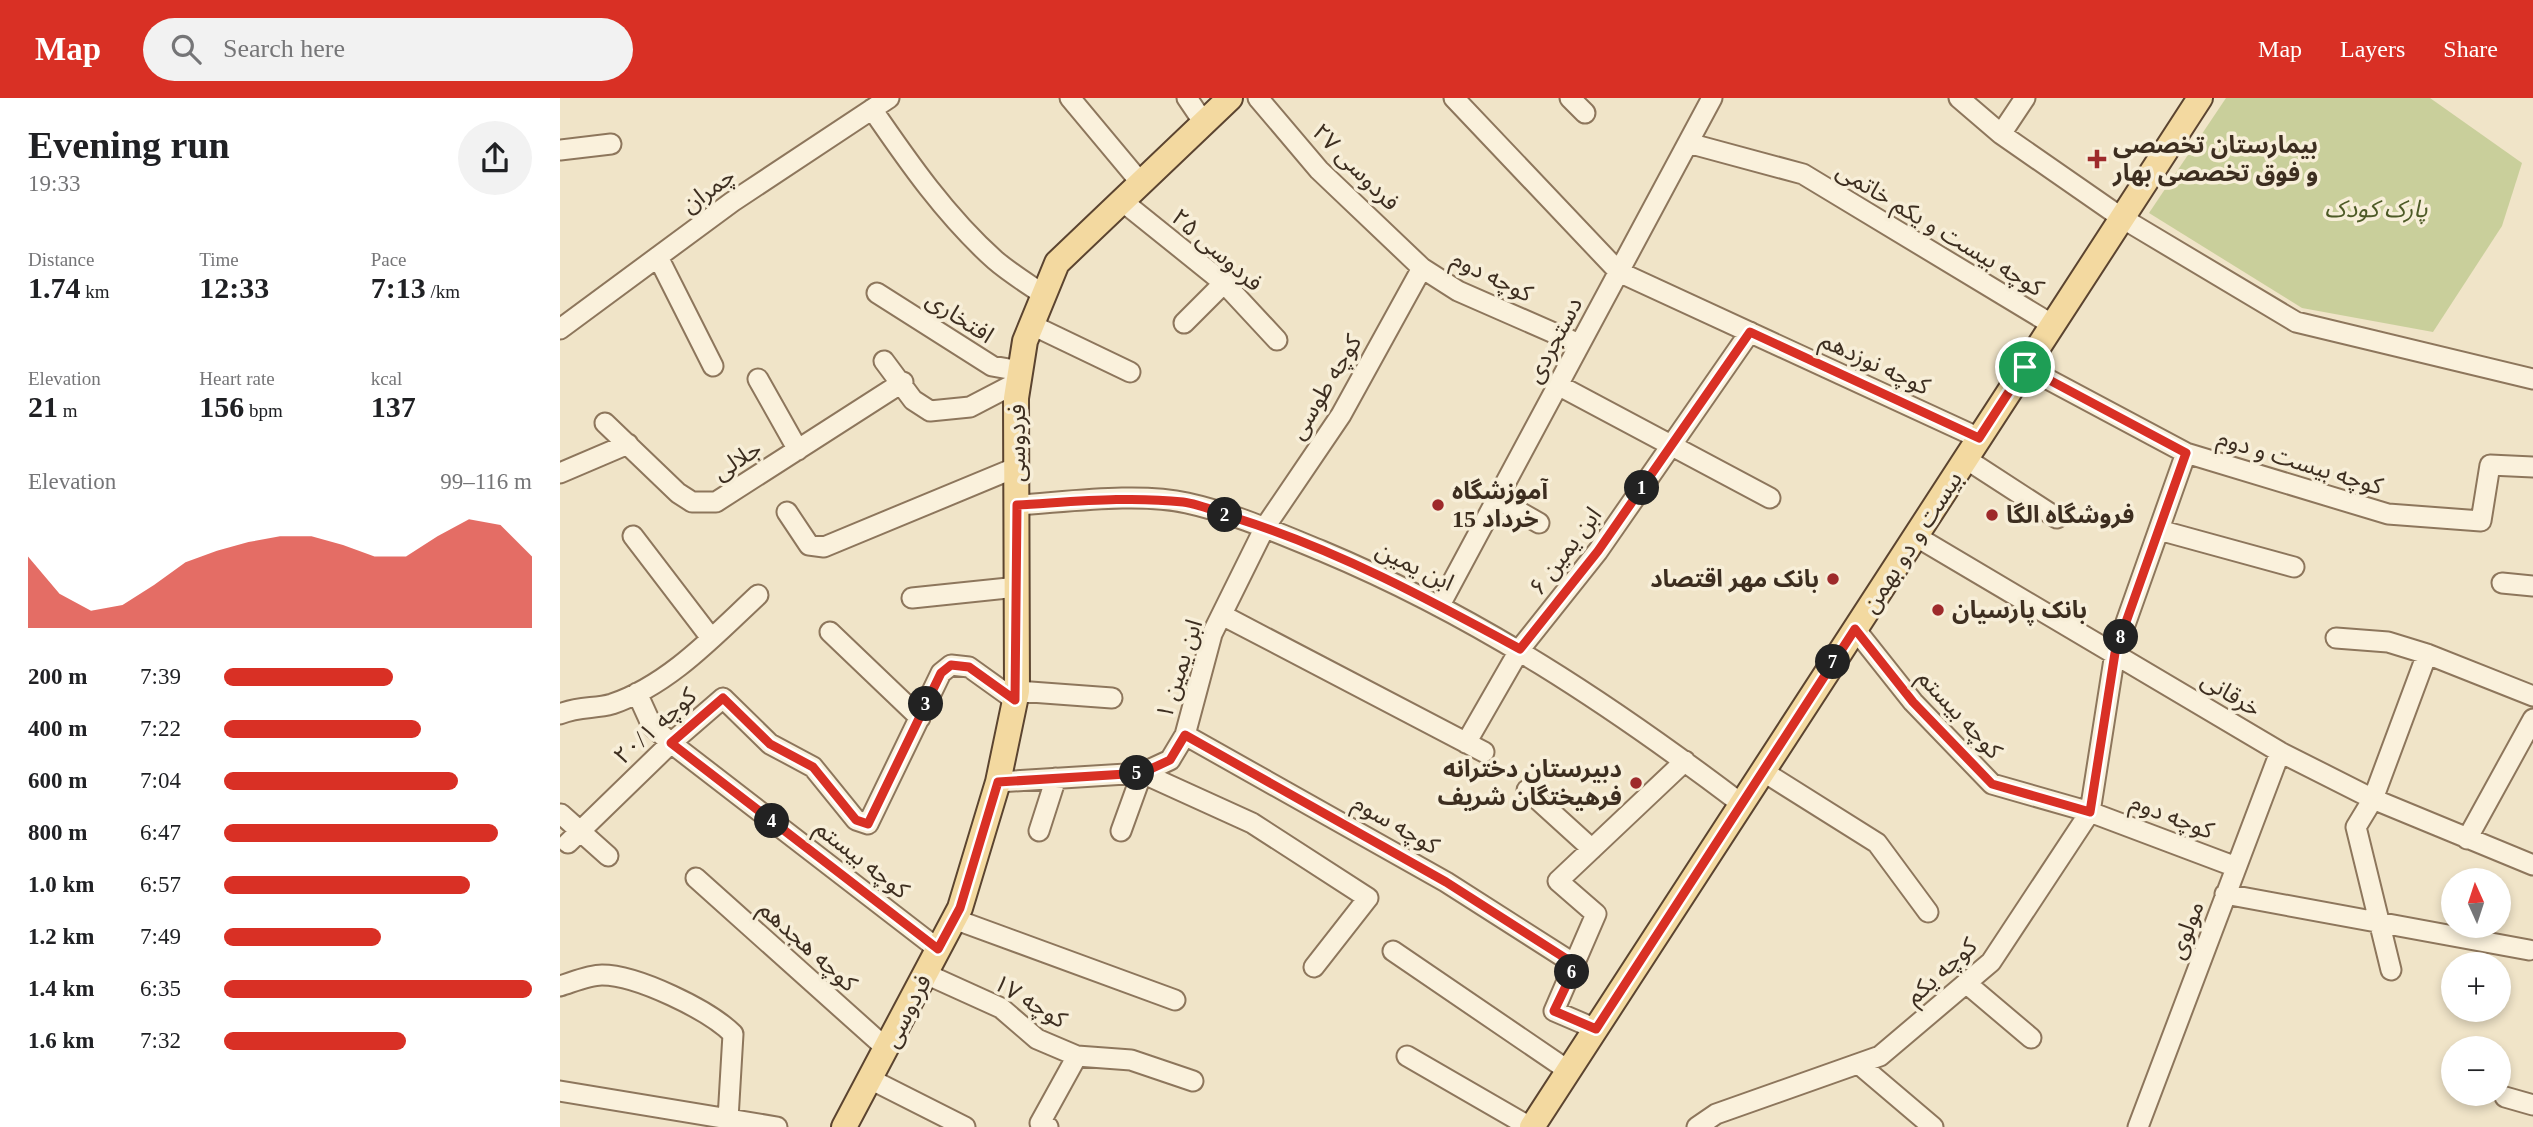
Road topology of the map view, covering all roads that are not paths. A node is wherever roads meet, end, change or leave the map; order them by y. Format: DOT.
graph roads {
  1 [pos="889,98"];
  2 [pos="1070,98"];
  3 [pos="1187,98"];
  4 [pos="1230,98"];
  5 [pos="1258,98"];
  6 [pos="1454,98"];
  7 [pos="1570,98"];
  8 [pos="1712,98"];
  9 [pos="1959,98"];
  10 [pos="2025,98"];
  11 [pos="2200,98"];
  12 [pos="872,109"];
  13 [pos="1584,113"];
  14 [pos="1204,123"];
  15 [pos="2001,134"];
  16 [pos="1688,143"];
  17 [pos="611,144"];
  18 [pos="560,150"];
  19 [pos="1140,183"];
  20 [pos="1122,201"];
  21 [pos="2122,218"];
  22 [pos="658,257"];
  23 [pos="1422,268"];
  24 [pos="1619,272"];
  25 [pos="1224,283"];
  26 [pos="877,293"];
  27 [pos="1044,295"];
  28 [pos="1184,323"];
  29 [pos="1032,325"];
  30 [pos="2053,325"];
  31 [pos="560,329"];
  32 [pos="1750,332"];
  33 [pos="1277,340"];
  34 [pos="1579,344"];
  35 [pos="884,361"];
  36 [pos="713,366"];
  37 [pos="2025,367"];
  38 [pos="1130,372"];
  39 [pos="1019,377"];
  40 [pos="758,379"];
  41 [pos="2533,379"];
  42 [pos="903,382"];
  43 [pos="1558,385"];
  44 [pos="605,423"];
  45 [pos="628,444"];
  46 [pos="1671,447"];
  47 [pos="1973,448"];
  48 [pos="798,450"];
  49 [pos="2186,453"];
  50 [pos="1017,467"];
  51 [pos="2533,467"];
  52 [pos="560,473"];
  53 [pos="1770,498"];
  54 [pos="1497,499"];
  55 [pos="1017,505"];
  56 [pos="787,513"];
  57 [pos="2057,518"];
  58 [pos="1539,523"];
  59 [pos="1265,527"];
  60 [pos="2159,530"];
  61 [pos="633,536"];
  62 [pos="1917,537"];
  63 [pos="2294,567"];
  64 [pos="2502,583"];
  65 [pos="2533,586"];
  66 [pos="1017,587"];
  67 [pos="758,595"];
  68 [pos="912,598"];
  69 [pos="1440,605"];
  70 [pos="1223,615"];
  71 [pos="1855,629"];
  72 [pos="830,632"];
  73 [pos="710,638"];
  74 [pos="2336,638"];
  75 [pos="1520,649"];
  76 [pos="2115,653"];
  77 [pos="2427,653"];
  78 [pos="637,693"];
  79 [pos="1016,695"];
  80 [pos="2533,696"];
  81 [pos="1112,698"];
  82 [pos="560,714"];
  83 [pos="920,718"];
  84 [pos="2533,719"];
  85 [pos="1185,735"];
  86 [pos="2528,740"];
  87 [pos="671,743"];
  88 [pos="1466,743"];
  89 [pos="1484,752"];
  90 [pos="2280,752"];
  91 [pos="1685,761"];
  92 [pos="1764,772"];
  93 [pos="1142,773"];
  94 [pos="1056,778"];
  95 [pos="998,782"];
  96 [pos="1527,790"];
  97 [pos="2373,799"];
  98 [pos="1744,806"];
  99 [pos="2090,812"];
  100 [pos="561,814"];
  101 [pos="1039,831"];
  102 [pos="1121,831"];
  103 [pos="574,837"];
  104 [pos="2467,839"];
  105 [pos="1592,849"];
  106 [pos="608,856"];
  107 [pos="2533,865"];
  108 [pos="2236,867"];
  109 [pos="696,878"];
  110 [pos="2225,894"];
  111 [pos="1928,912"];
  112 [pos="954,919"];
  113 [pos="2378,923"];
  114 [pos="938,949"];
  115 [pos="2529,950"];
  116 [pos="1393,951"];
  117 [pos="1576,965"];
  118 [pos="1314,967"];
  119 [pos="2391,970"];
  120 [pos="926,974"];
  121 [pos="1966,983"];
  122 [pos="560,986"];
  123 [pos="1175,1000"];
  124 [pos="1596,1029"];
  125 [pos="2031,1038"];
  126 [pos="887,1049"];
  127 [pos="1077,1056"];
  128 [pos="1407,1056"];
  129 [pos="1860,1065"];
  130 [pos="1569,1071"];
  131 [pos="870,1079"];
  132 [pos="1193,1081"];
  133 [pos="560,1091"];
  134 [pos="2511,1099"];
  135 [pos="2533,1105"];
  136 [pos="728,1119"];
  137 [pos="1722,1120"];
  138 [pos="778,1127"];
  139 [pos="844,1127"];
  140 [pos="965,1127"];
  141 [pos="1048,1127"];
  142 [pos="1531,1127"];
  143 [pos="1697,1127"];
  144 [pos="1933,1127"];
  145 [pos="2138,1127"];
  1 -- 12 [label="street, چمران"];
  2 -- 19 [label="street"];
  3 -- 14 [label="street"];
  4 -- 14 [label="main road, فردوسی"];
  5 -- 23 [label="street, فردوسی ۲۷"];
  6 -- 24 [label="street"];
  7 -- 13 [label="street"];
  8 -- 16 [label="street, دستجردی"];
  9 -- 15 [label="street"];
  10 -- 15 [label="street"];
  11 -- 21 [label="main road, بیست و دو بهمن"];
  12 -- 22 [label="street, چمران"];
  12 -- 27 [label="street"];
  14 -- 19 [label="main road, فردوسی"];
  15 -- 21 [label="street"];
  16 -- 24 [label="street, دستجردی"];
  16 -- 30 [label="street, کوچه بیست و یکم خاتمی"];
  17 -- 18 [label="street"];
  19 -- 20 [label="main road, فردوسی"];
  20 -- 25 [label="street, فردوسی ۲۵"];
  20 -- 27 [label="main road, فردوسی"];
  21 -- 30 [label="main road, بیست و دو بهمن"];
  21 -- 41 [label="street"];
  22 -- 31 [label="street, چمران"];
  22 -- 36 [label="street"];
  23 -- 34 [label="street, کوچه دوم"];
  23 -- 59 [label="street, کوچه طوسی"];
  24 -- 32 [label="street, کوچه نوزدهم"];
  24 -- 34 [label="street, دستجردی"];
  25 -- 28 [label="street"];
  25 -- 33 [label="street, فردوسی ۲۵"];
  26 -- 39 [label="street, افتخاری"];
  27 -- 29 [label="main road, فردوسی"];
  29 -- 38 [label="street"];
  29 -- 39 [label="main road, فردوسی"];
  30 -- 37 [label="main road, بیست و دو بهمن"];
  32 -- 46 [label="street"];
  32 -- 47 [label="street, کوچه نوزدهم"];
  34 -- 43 [label="street, دستجردی"];
  35 -- 42 [label="street"];
  37 -- 47 [label="main road, بیست و دو بهمن"];
  37 -- 49 [label="street, کوچه بیست و دوم"];
  39 -- 42 [label="street"];
  39 -- 50 [label="main road, فردوسی"];
  40 -- 48 [label="street"];
  42 -- 48 [label="street, جلالی"];
  43 -- 46 [label="street"];
  43 -- 54 [label="street, دستجردی"];
  44 -- 45 [label="street, جلالی"];
  45 -- 48 [label="street, جلالی"];
  45 -- 52 [label="street"];
  46 -- 53 [label="street"];
  46 -- 75 [label="street, ابن یمین ۶"];
  47 -- 57 [label="street"];
  47 -- 62 [label="main road, بیست و دو بهمن"];
  49 -- 51 [label="street, کوچه بیست و دوم"];
  49 -- 60 [label="street"];
  50 -- 55 [label="main road, فردوسی"];
  50 -- 56 [label="street"];
  54 -- 58 [label="street"];
  54 -- 69 [label="street, دستجردی"];
  55 -- 59 [label="street, ابن یمین"];
  55 -- 66 [label="main road, فردوسی"];
  59 -- 69 [label="street, ابن یمین"];
  59 -- 70 [label="street, ابن یمین ۱"];
  60 -- 63 [label="street"];
  60 -- 76 [label="street"];
  61 -- 73 [label="street"];
  62 -- 71 [label="main road, بیست و دو بهمن"];
  62 -- 76 [label="street, خرقانی"];
  64 -- 65 [label="street"];
  66 -- 68 [label="street"];
  66 -- 79 [label="main road, فردوسی"];
  67 -- 73 [label="street"];
  69 -- 75 [label="street, ابن یمین"];
  70 -- 85 [label="street, ابن یمین ۱"];
  70 -- 88 [label="street"];
  71 -- 92 [label="main road, بیست و دو بهمن"];
  71 -- 99 [label="street, کوچه بیستم"];
  72 -- 83 [label="street"];
  73 -- 78 [label="street"];
  74 -- 77 [label="street"];
  75 -- 88 [label="street, ابن یمین ۶"];
  75 -- 91 [label="street, ابن یمین"];
  76 -- 90 [label="street, خرقانی"];
  76 -- 99 [label="street, کوچه یکم"];
  77 -- 80 [label="street"];
  77 -- 97 [label="street"];
  78 -- 82 [label="street"];
  78 -- 87 [label="street, کوچه بیستم"];
  79 -- 81 [label="street"];
  79 -- 83 [label="street, کوچه ۲۰/۱"];
  79 -- 95 [label="main road, فردوسی"];
  83 -- 87 [label="street, کوچه ۲۰/۱"];
  84 -- 86 [label="street"];
  85 -- 93 [label="street, ابن یمین ۱"];
  85 -- 117 [label="street, کوچه سوم"];
  86 -- 104 [label="street"];
  87 -- 103 [label="street, کوچه ۲۰/۱"];
  87 -- 114 [label="street, کوچه بیستم"];
  88 -- 89 [label="street"];
  90 -- 97 [label="street, خرقانی"];
  90 -- 108 [label="street, مولوی"];
  91 -- 98 [label="street, ابن یمین"];
  91 -- 105 [label="street"];
  92 -- 98 [label="main road, بیست و دو بهمن"];
  92 -- 111 [label="street"];
  93 -- 94 [label="street"];
  93 -- 102 [label="street"];
  93 -- 118 [label="street"];
  94 -- 95 [label="street"];
  94 -- 101 [label="street"];
  95 -- 112 [label="main road, فردوسی"];
  96 -- 105 [label="street"];
  97 -- 104 [label="street, خرقانی"];
  97 -- 113 [label="street"];
  98 -- 124 [label="main road, بیست و دو بهمن"];
  99 -- 108 [label="street, کوچه دوم"];
  99 -- 121 [label="street, کوچه یکم"];
  100 -- 103 [label="street"];
  103 -- 106 [label="street"];
  104 -- 107 [label="street, خرقانی"];
  105 -- 117 [label="street"];
  108 -- 110 [label="street, مولوی"];
  109 -- 126 [label="street, کوچه هجدهم"];
  110 -- 113 [label="street"];
  110 -- 145 [label="street, مولوی"];
  112 -- 114 [label="main road, فردوسی"];
  112 -- 123 [label="street"];
  113 -- 115 [label="street"];
  113 -- 119 [label="street"];
  114 -- 120 [label="main road, فردوسی"];
  116 -- 130 [label="street"];
  117 -- 124 [label="street"];
  120 -- 126 [label="main road, فردوسی"];
  120 -- 127 [label="street, ۱۷ کوچه"];
  121 -- 125 [label="street"];
  121 -- 129 [label="street, کوچه یکم"];
  122 -- 136 [label="street"];
  124 -- 130 [label="main road, بیست و دو بهمن"];
  126 -- 131 [label="main road, فردوسی"];
  127 -- 132 [label="street, ۱۷ کوچه"];
  127 -- 141 [label="street"];
  128 -- 142 [label="street"];
  129 -- 137 [label="street, کوچه یکم"];
  129 -- 144 [label="street"];
  130 -- 142 [label="main road, بیست و دو بهمن"];
  131 -- 139 [label="main road, فردوسی"];
  131 -- 140 [label="street"];
  133 -- 136 [label="street"];
  134 -- 135 [label="street"];
  136 -- 138 [label="street"];
  137 -- 143 [label="street, کوچه یکم"];
}
